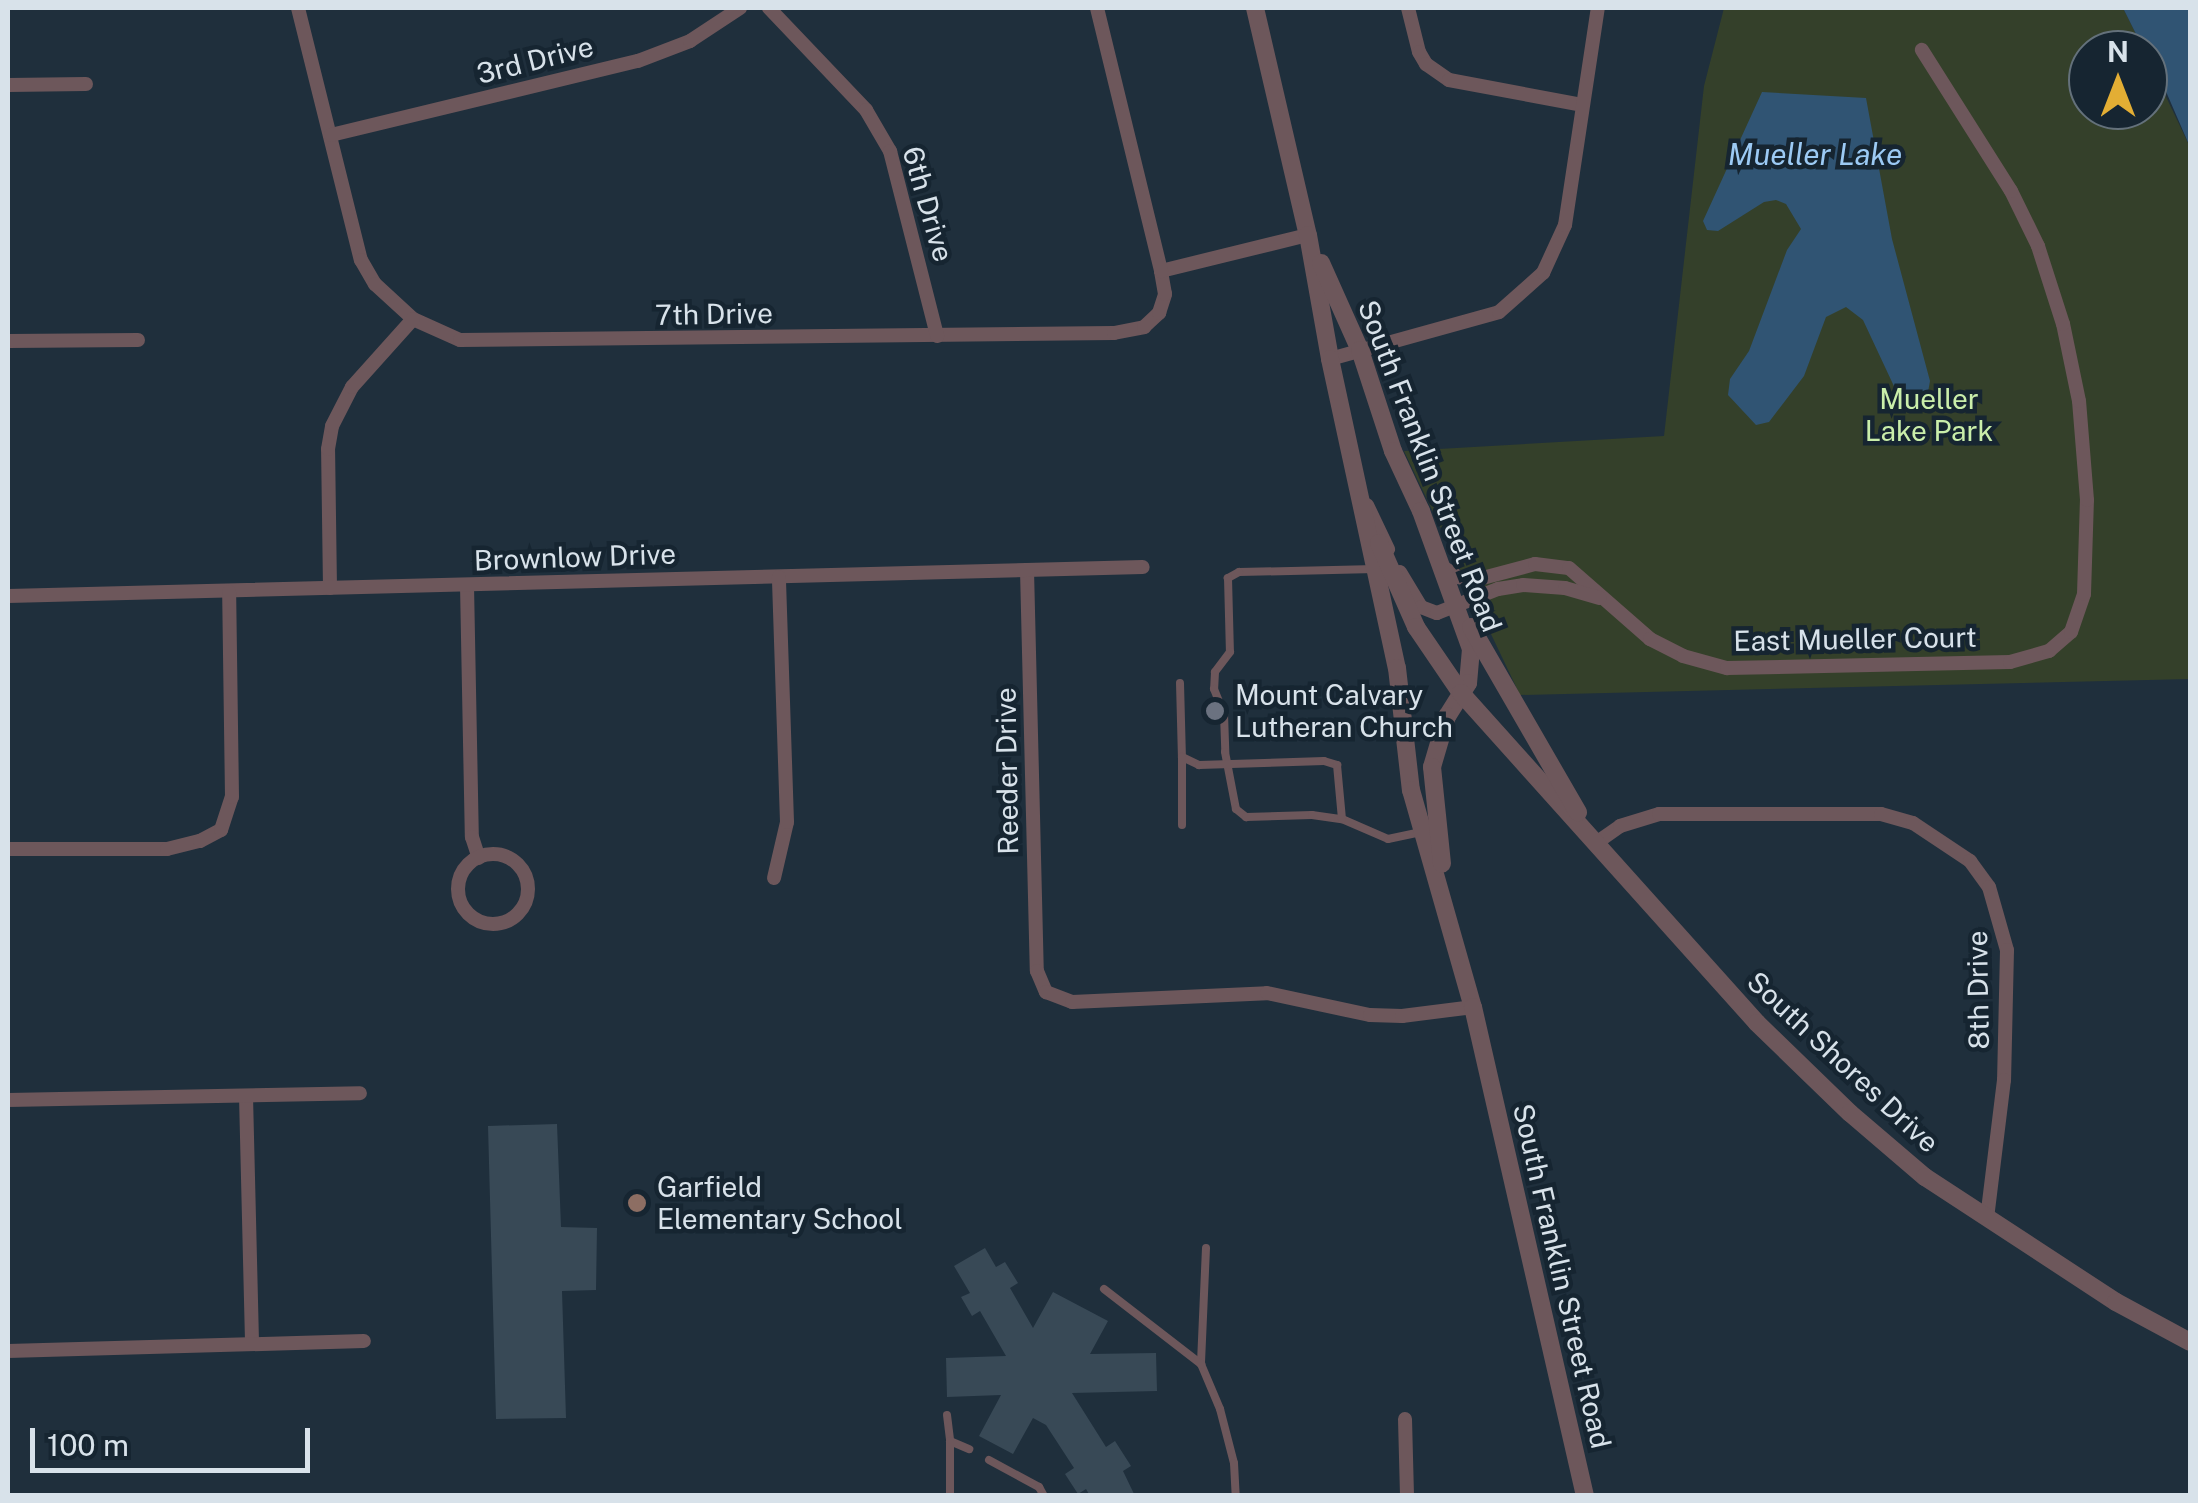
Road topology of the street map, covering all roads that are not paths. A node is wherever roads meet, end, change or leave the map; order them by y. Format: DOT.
graph roads {
  1 [pos="298,8"];
  2 [pos="740,8"];
  3 [pos="768,8"];
  4 [pos="1097,8"];
  5 [pos="1256,8"];
  6 [pos="1408,8"];
  7 [pos="1598,8"];
  8 [pos="1922,50"];
  9 [pos="86,84"];
  10 [pos="8,85"];
  11 [pos="1582,105"];
  12 [pos="331,135"];
  13 [pos="1308,235"];
  14 [pos="1161,271"];
  15 [pos="413,319"];
  16 [pos="937,336"];
  17 [pos="8,340"];
  18 [pos="138,340"];
  19 [pos="1360,350"];
  20 [pos="1330,358"];
  21 [pos="1355,482"];
  22 [pos="1143,567"];
  23 [pos="1443,567"];
  24 [pos="1375,569"];
  25 [pos="1027,570"];
  26 [pos="779,576"];
  27 [pos="468,585"];
  28 [pos="330,588"];
  29 [pos="228,592"];
  30 [pos="8,596"];
  31 [pos="1604,600"];
  32 [pos="1458,606"];
  33 [pos="1180,682"];
  34 [pos="1461,694"];
  35 [pos="1490,728"];
  36 [pos="1442,729"];
  37 [pos="1182,758"];
  38 [pos="1230,762"];
  39 [pos="1342,819"];
  40 [pos="1182,825"];
  41 [pos="1422,832"];
  42 [pos="1596,843"];
  43 [pos="8,850"];
  44 [pos="479,858"];
  45 [pos="774,878"];
  46 [pos="1459,951"];
  47 [pos="1473,1007"];
  48 [pos="360,1093"];
  49 [pos="246,1096"];
  50 [pos="8,1100"];
  51 [pos="1987,1219"];
  52 [pos="1206,1248"];
  53 [pos="1104,1289"];
  54 [pos="252,1342"];
  55 [pos="364,1342"];
  56 [pos="2190,1342"];
  57 [pos="8,1351"];
  58 [pos="1201,1364"];
  59 [pos="947,1416"];
  60 [pos="1405,1419"];
  61 [pos="950,1442"];
  62 [pos="969,1449"];
  63 [pos="989,1460"];
  64 [pos="950,1496"];
  65 [pos="1044,1496"];
  66 [pos="1236,1496"];
  67 [pos="1407,1496"];
  68 [pos="1586,1496"];
  1 -- 12 [label="street, 7th Drive"];
  2 -- 12 [label="street, 3rd Drive"];
  3 -- 16 [label="street, 6th Drive"];
  4 -- 14 [label="street"];
  5 -- 13 [label="street, South Franklin Street Road"];
  6 -- 11 [label="street"];
  7 -- 11 [label="street"];
  8 -- 31 [label="street, East Mueller Court"];
  9 -- 10 [label="street"];
  11 -- 19 [label="street"];
  12 -- 15 [label="street, 7th Drive"];
  13 -- 14 [label="street"];
  13 -- 19 [label="street, South Franklin Street Road"];
  13 -- 20 [label="street, South Franklin Street Road"];
  14 -- 16 [label="street, 7th Drive"];
  15 -- 16 [label="street, 7th Drive"];
  15 -- 28 [label="street"];
  17 -- 18 [label="street"];
  19 -- 20 [label="street"];
  19 -- 23 [label="street, South Franklin Street Road"];
  20 -- 21 [label="street, South Franklin Street Road"];
  21 -- 24 [label="street, South Franklin Street Road"];
  21 -- 32 [label="street"];
  21 -- 34 [label="street, South Shores Drive"];
  22 -- 25 [label="street, Brownlow Drive"];
  23 -- 31 [label="street, East Mueller Court"];
  23 -- 32 [label="street, South Franklin Street Road"];
  24 -- 38 [label="lane"];
  24 -- 41 [label="street, South Franklin Street Road"];
  25 -- 26 [label="street, Brownlow Drive"];
  25 -- 47 [label="street, Reeder Drive"];
  26 -- 27 [label="street, Brownlow Drive"];
  26 -- 45 [label="street"];
  27 -- 28 [label="street, Brownlow Drive"];
  27 -- 44 [label="street"];
  28 -- 29 [label="street, Brownlow Drive"];
  29 -- 30 [label="street, Brownlow Drive"];
  29 -- 43 [label="street"];
  31 -- 32 [label="street, East Mueller Court"];
  32 -- 34 [label="street, South Franklin Street Road"];
  32 -- 42 [label="street, South Shores Drive"];
  33 -- 37 [label="lane"];
  34 -- 35 [label="street, South Shores Drive"];
  34 -- 36 [label="street, South Franklin Street Road"];
  35 -- 36 [label="street"];
  35 -- 42 [label="street, South Shores Drive"];
  36 -- 46 [label="street, South Franklin Street Road"];
  37 -- 38 [label="lane"];
  37 -- 40 [label="lane"];
  38 -- 39 [label="lane"];
  38 -- 39 [label="lane"];
  39 -- 41 [label="lane"];
  41 -- 46 [label="street, South Franklin Street Road"];
  42 -- 51 [label="street, South Shores Drive"];
  42 -- 51 [label="street, 8th Drive"];
  44 -- 44 [label="street"];
  46 -- 47 [label="street, South Franklin Street Road"];
  47 -- 68 [label="street, South Franklin Street Road"];
  48 -- 49 [label="street"];
  49 -- 50 [label="street"];
  49 -- 54 [label="street"];
  51 -- 56 [label="street, South Shores Drive"];
  52 -- 58 [label="lane"];
  53 -- 58 [label="lane"];
  54 -- 55 [label="street"];
  54 -- 57 [label="street"];
  58 -- 66 [label="lane"];
  59 -- 61 [label="lane"];
  60 -- 67 [label="street"];
  61 -- 62 [label="lane"];
  61 -- 64 [label="lane"];
  63 -- 65 [label="lane"];
}
